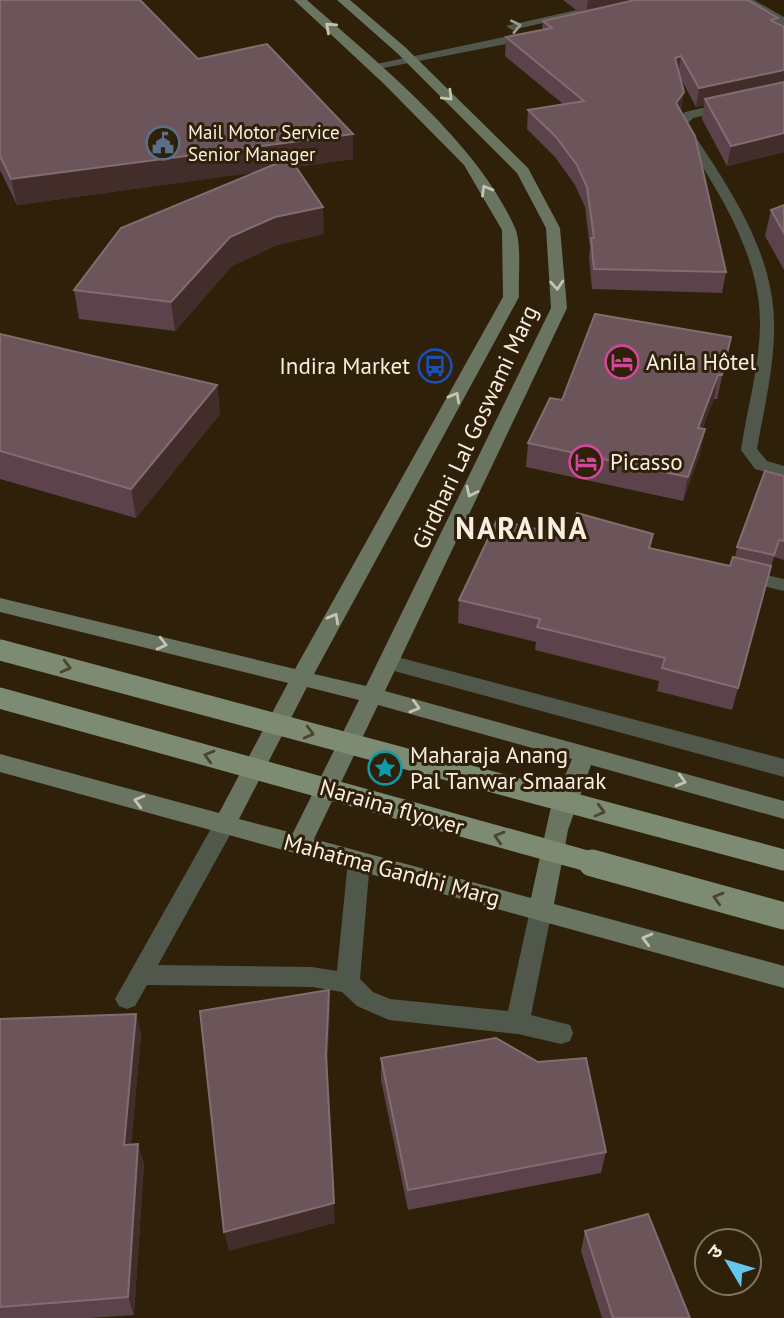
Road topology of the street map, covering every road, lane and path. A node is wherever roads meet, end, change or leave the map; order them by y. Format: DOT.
graph roads {
  1 [pos="300,0"];
  2 [pos="343,0"];
  3 [pos="746,0"];
  4 [pos="617,2"];
  5 [pos="640,6"];
  6 [pos="784,22"];
  7 [pos="407,55"];
  8 [pos="368,62"];
  9 [pos="743,103"];
  10 [pos="784,472"];
  11 [pos="732,573"];
  12 [pos="784,585"];
  13 [pos="0,605"];
  14 [pos="0,650"];
  15 [pos="390,663"];
  16 [pos="301,678"];
  17 [pos="374,696"];
  18 [pos="0,698"];
  19 [pos="585,755"];
  20 [pos="0,763"];
  21 [pos="784,768"];
  22 [pos="784,810"];
  23 [pos="225,824"];
  24 [pos="300,844"];
  25 [pos="784,860"];
  26 [pos="359,861"];
  27 [pos="541,910"];
  28 [pos="784,916"];
  29 [pos="140,975"];
  30 [pos="784,977"];
  31 [pos="348,983"];
  32 [pos="127,999"];
  33 [pos="518,1023"];
  34 [pos="561,1032"];
  8 -- 1 [label="main road, Girdhari Lal Goswami Marg, one-way"];
  2 -- 7 [label="main road, Girdhari Lal Goswami Marg"];
  3 -- 6 [label="street"];
  4 -- 5 [label="street"];
  7 -- 4 [label="street, one-way"];
  5 -- 7 [label="street"];
  7 -- 8 [label="street"];
  7 -- 15 [label="main road, Girdhari Lal Goswami Marg, one-way"];
  16 -- 8 [label="main road, Girdhari Lal Goswami Marg, one-way"];
  9 -- 10 [label="lane"];
  11 -- 12 [label="lane"];
  13 -- 16 [label="main road, one-way"];
  14 -- 25 [label="main road, one-way, bridge"];
  15 -- 17 [label="main road, Girdhari Lal Goswami Marg"];
  15 -- 21 [label="street"];
  16 -- 17 [label="main road"];
  16 -- 23 [label="main road, Girdhari Lal Goswami Marg"];
  17 -- 19 [label="main road, one-way"];
  17 -- 24 [label="main road, Girdhari Lal Goswami Marg"];
  28 -- 18 [label="main road, Naraina flyover, one-way, bridge"];
  19 -- 22 [label="main road, one-way"];
  19 -- 27 [label="main road"];
  23 -- 20 [label="main road, Mahatma Gandhi Marg, one-way"];
  23 -- 24 [label="main road, Mahatma Gandhi Marg"];
  23 -- 29 [label="lane"];
  24 -- 26 [label="main road, Mahatma Gandhi Marg"];
  26 -- 27 [label="main road, Mahatma Gandhi Marg"];
  26 -- 31 [label="lane"];
  30 -- 27 [label="main road, Mahatma Gandhi Marg, one-way"];
  27 -- 33 [label="lane"];
  29 -- 31 [label="lane"];
  29 -- 32 [label="lane"];
  31 -- 33 [label="lane"];
  33 -- 34 [label="lane"];
}
